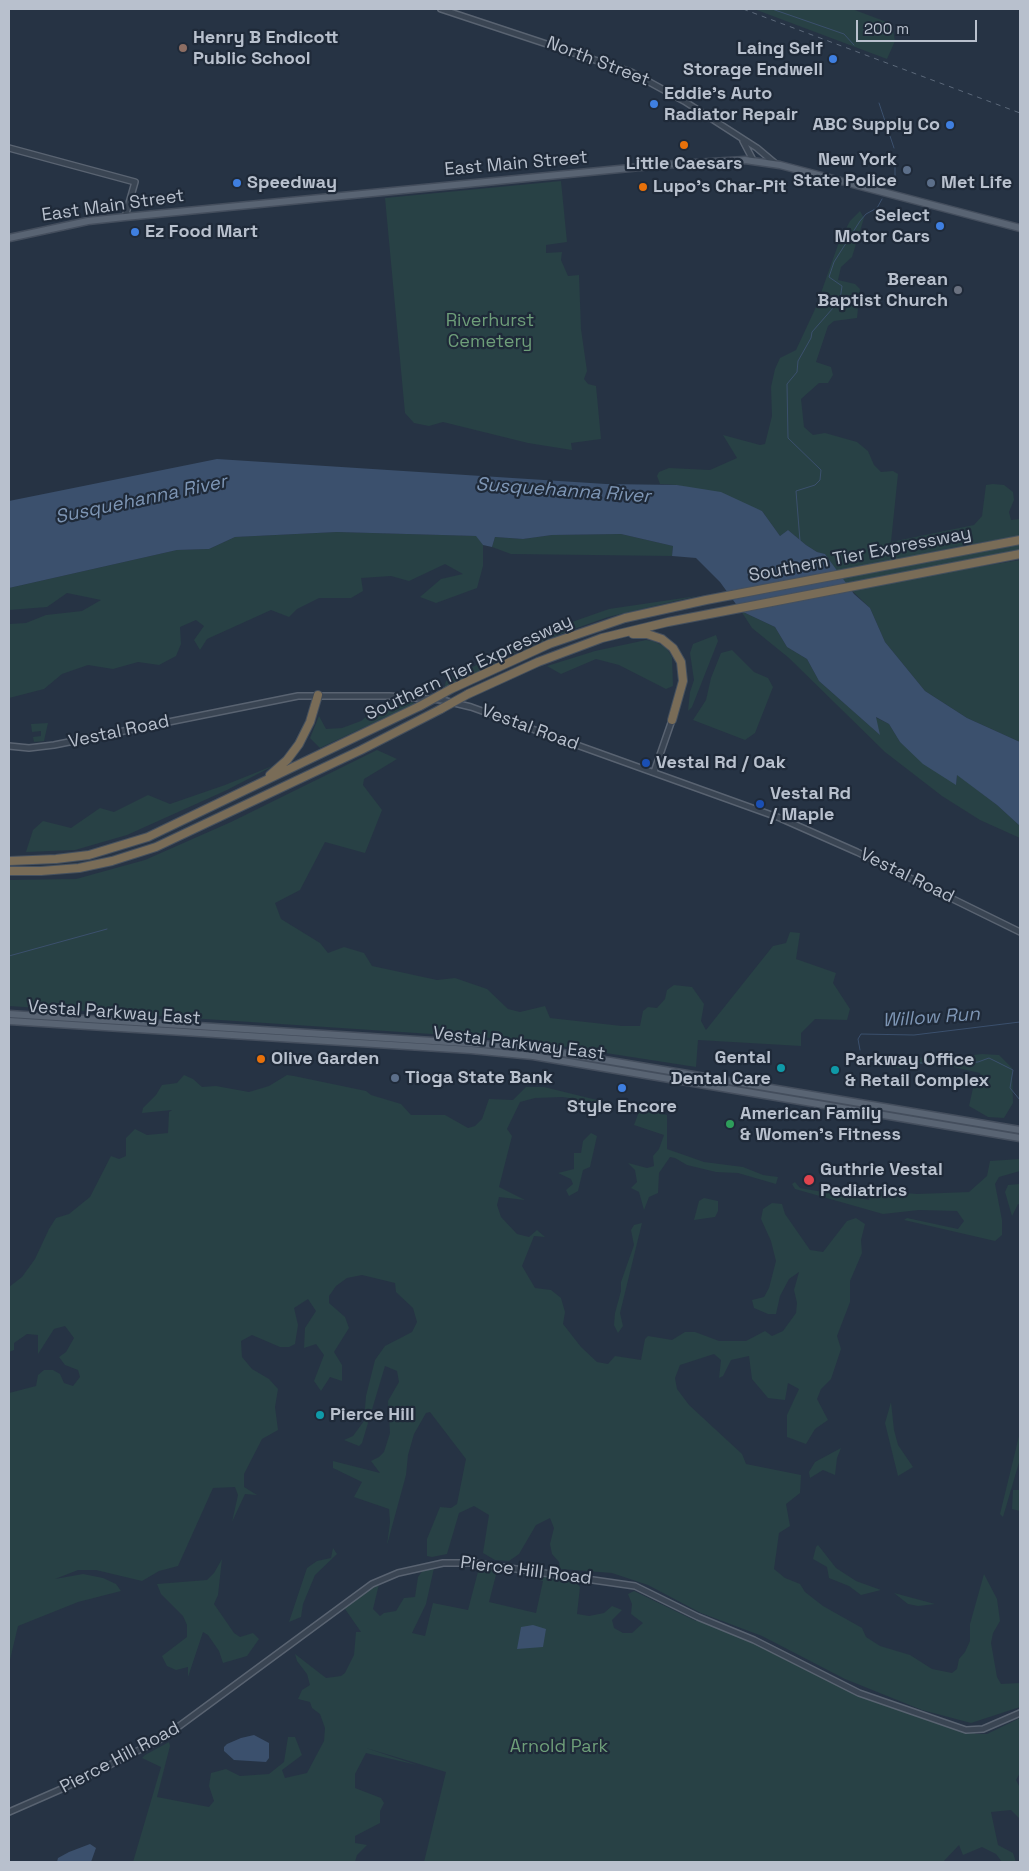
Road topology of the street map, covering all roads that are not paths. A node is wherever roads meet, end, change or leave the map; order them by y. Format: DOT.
graph roads {
  1 [pos="441,9"];
  2 [pos="742,141"];
  3 [pos="9,148"];
  4 [pos="753,160"];
  5 [pos="776,164"];
  6 [pos="125,216"];
  7 [pos="1020,228"];
  8 [pos="9,238"];
  9 [pos="1020,540"];
  10 [pos="1020,554"];
  11 [pos="602,638"];
  12 [pos="318,696"];
  13 [pos="672,720"];
  14 [pos="9,746"];
  15 [pos="654,772"];
  16 [pos="248,790"];
  17 [pos="10,860"];
  18 [pos="9,871"];
  19 [pos="1020,932"];
  20 [pos="9,1014"];
  21 [pos="9,1021"];
  22 [pos="1020,1130"];
  23 [pos="1020,1138"];
  24 [pos="1020,1713"];
  25 [pos="9,1812"];
  1 -- 2 [label="street, North Street"];
  2 -- 4 [label="street, North Street"];
  2 -- 5 [label="street, North Street"];
  3 -- 6 [label="street"];
  4 -- 5 [label="main road, East Main Street"];
  4 -- 6 [label="main road, East Main Street"];
  5 -- 7 [label="main road, East Main Street"];
  6 -- 8 [label="main road, East Main Street"];
  9 -- 16 [label="highway, Southern Tier Expressway, bridge"];
  10 -- 11 [label="highway, Southern Tier Expressway"];
  11 -- 13 [label="highway"];
  11 -- 18 [label="highway, Southern Tier Expressway, bridge"];
  12 -- 14 [label="street, Vestal Road"];
  12 -- 15 [label="street, Vestal Road"];
  12 -- 16 [label="highway"];
  13 -- 15 [label="street"];
  15 -- 19 [label="street, Vestal Road"];
  16 -- 17 [label="highway, Southern Tier Expressway"];
  20 -- 22 [label="main road, Vestal Parkway East"];
  21 -- 23 [label="main road, Vestal Parkway East"];
  24 -- 25 [label="street, Pierce Hill Road"];
}
